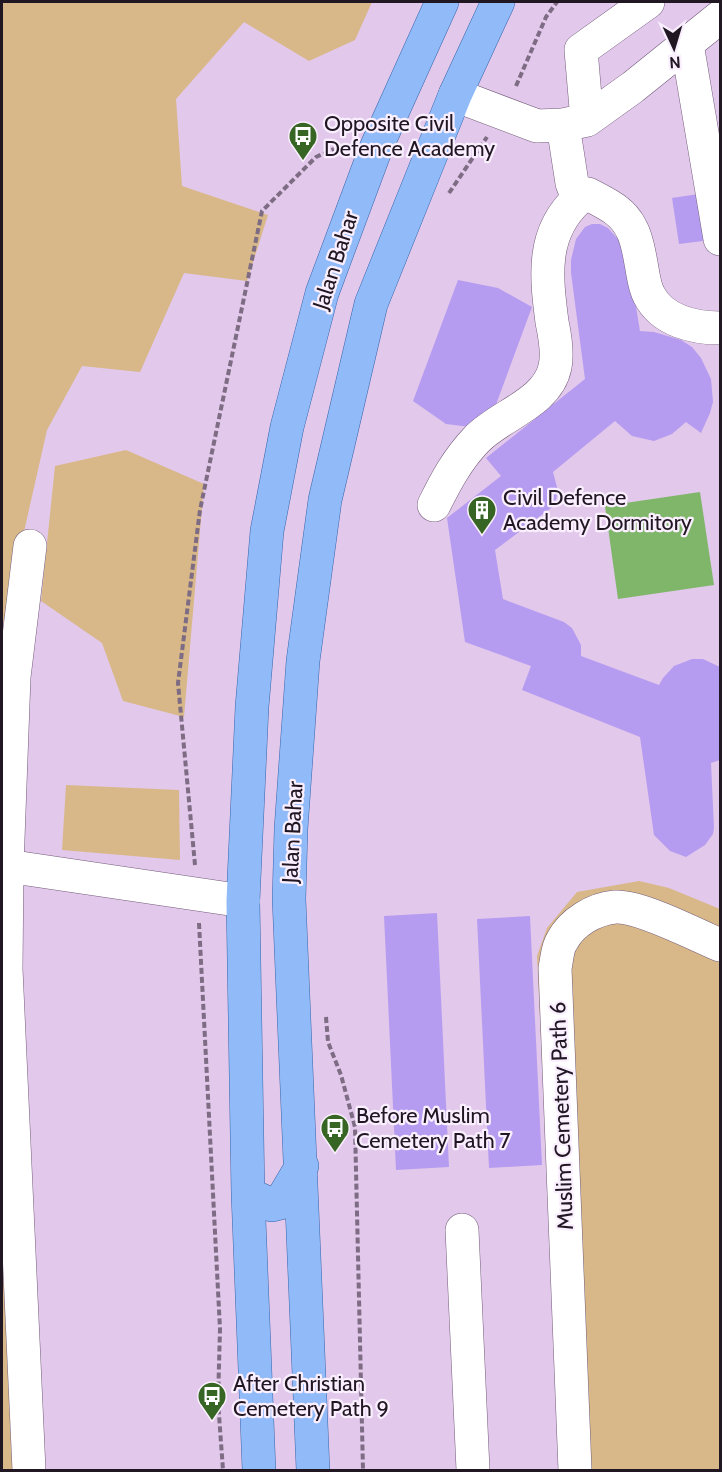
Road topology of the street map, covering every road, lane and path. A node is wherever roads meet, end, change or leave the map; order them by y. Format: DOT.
graph roads {
  1 [pos="442,2"];
  2 [pos="498,2"];
  3 [pos="557,2"];
  4 [pos="648,2"];
  5 [pos="720,17"];
  6 [pos="687,44"];
  7 [pos="455,95"];
  8 [pos="504,114"];
  9 [pos="575,122"];
  10 [pos="334,149"];
  11 [pos="446,197"];
  12 [pos="578,199"];
  13 [pos="720,239"];
  14 [pos="720,328"];
  15 [pos="325,500"];
  16 [pos="434,505"];
  17 [pos="267,531"];
  18 [pos="30,546"];
  19 [pos="7,715"];
  20 [pos="7,866"];
  21 [pos="197,894"];
  22 [pos="243,901"];
  23 [pos="720,945"];
  24 [pos="4,968"];
  25 [pos="325,1007"];
  26 [pos="302,1166"];
  27 [pos="248,1194"];
  28 [pos="462,1230"];
  29 [pos="28,1470"];
  30 [pos="223,1470"];
  31 [pos="259,1470"];
  32 [pos="313,1470"];
  33 [pos="363,1470"];
  34 [pos="473,1470"];
  35 [pos="575,1470"];
  1 -- 17 [label="main road, Jalan Bahar"];
  2 -- 7 [label="main road, Jalan Bahar"];
  3 -- 8 [label="path"];
  4 -- 9 [label="lane"];
  5 -- 6 [label="lane"];
  6 -- 9 [label="lane"];
  6 -- 13 [label="lane"];
  7 -- 8 [label="lane"];
  7 -- 15 [label="main road, Jalan Bahar"];
  8 -- 9 [label="lane"];
  8 -- 11 [label="path"];
  9 -- 12 [label="lane"];
  10 -- 21 [label="path"];
  12 -- 14 [label="lane"];
  12 -- 16 [label="lane"];
  15 -- 17 [label="main road"];
  15 -- 26 [label="main road, Jalan Bahar"];
  17 -- 22 [label="main road, Jalan Bahar"];
  18 -- 19 [label="lane"];
  19 -- 20 [label="lane"];
  20 -- 21 [label="lane"];
  20 -- 24 [label="lane"];
  21 -- 22 [label="lane"];
  21 -- 30 [label="path"];
  22 -- 27 [label="main road, Jalan Bahar"];
  23 -- 35 [label="lane, Muslim Cemetery Path 6"];
  24 -- 29 [label="lane"];
  25 -- 33 [label="path"];
  26 -- 27 [label="main road"];
  26 -- 32 [label="main road, Jalan Bahar"];
  27 -- 31 [label="main road, Jalan Bahar"];
  28 -- 34 [label="lane"];
}
